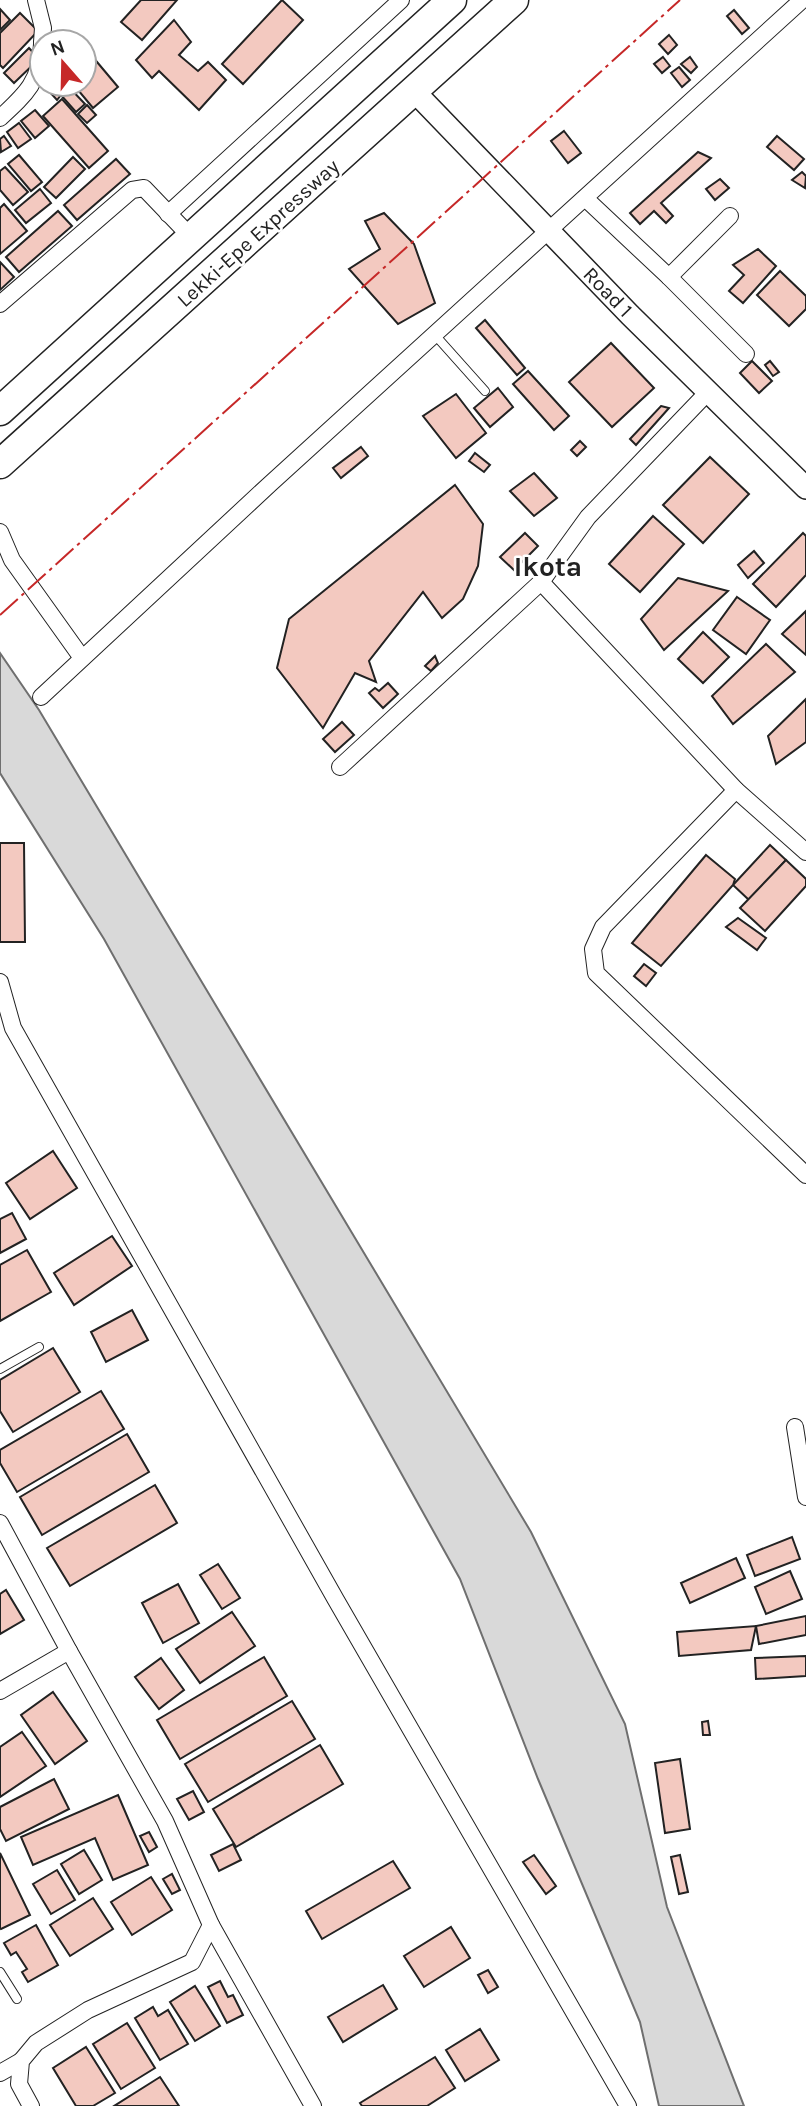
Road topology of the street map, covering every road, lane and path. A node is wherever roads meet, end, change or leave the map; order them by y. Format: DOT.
graph roads {
  1 [pos="36,0"];
  2 [pos="401,0"];
  3 [pos="514,0"];
  4 [pos="802,0"];
  5 [pos="446,3"];
  6 [pos="43,28"];
  7 [pos="414,91"];
  8 [pos="28,92"];
  9 [pos="0,118"];
  10 [pos="585,198"];
  11 [pos="168,214"];
  12 [pos="730,216"];
  13 [pos="549,231"];
  14 [pos="191,237"];
  15 [pos="669,277"];
  16 [pos="0,304"];
  17 [pos="435,335"];
  18 [pos="746,354"];
  19 [pos="485,391"];
  20 [pos="708,392"];
  21 [pos="0,411"];
  22 [pos="0,464"];
  23 [pos="806,488"];
  24 [pos="0,532"];
  25 [pos="541,582"];
  26 [pos="82,658"];
  27 [pos="41,697"];
  28 [pos="340,767"];
  29 [pos="736,790"];
  30 [pos="806,852"];
  31 [pos="0,982"];
  32 [pos="806,1175"];
  33 [pos="39,1347"];
  34 [pos="0,1369"];
  35 [pos="795,1427"];
  36 [pos="806,1497"];
  37 [pos="0,1523"];
  38 [pos="69,1651"];
  39 [pos="0,1691"];
  40 [pos="211,1925"];
  41 [pos="0,1972"];
  42 [pos="17,2000"];
  43 [pos="22,2061"];
  44 [pos="0,2073"];
  45 [pos="31,2106"];
  46 [pos="313,2106"];
  47 [pos="628,2106"];
  1 -- 6 [label="street"];
  2 -- 11 [label="street"];
  3 -- 7 [label="highway, Lekki-Epe Expressway"];
  4 -- 10 [label="street"];
  5 -- 14 [label="highway, Lekki-Epe Expressway"];
  7 -- 13 [label="street, Road 1"];
  7 -- 22 [label="highway, Lekki-Epe Expressway"];
  8 -- 9 [label="street"];
  10 -- 13 [label="street"];
  10 -- 15 [label="street"];
  11 -- 14 [label="street"];
  11 -- 16 [label="street"];
  12 -- 15 [label="street"];
  13 -- 17 [label="street"];
  13 -- 20 [label="street, Road 1"];
  14 -- 21 [label="highway, Lekki-Epe Expressway"];
  15 -- 18 [label="street"];
  17 -- 19 [label="lane"];
  17 -- 26 [label="street"];
  20 -- 23 [label="street, Road 1"];
  20 -- 25 [label="street"];
  24 -- 26 [label="street"];
  25 -- 28 [label="street"];
  25 -- 29 [label="street"];
  26 -- 27 [label="street"];
  29 -- 30 [label="street"];
  29 -- 32 [label="street"];
  31 -- 47 [label="street"];
  33 -- 34 [label="lane"];
  35 -- 36 [label="street"];
  37 -- 38 [label="street"];
  38 -- 39 [label="street"];
  38 -- 40 [label="street"];
  40 -- 43 [label="street"];
  40 -- 46 [label="street"];
  41 -- 42 [label="lane"];
  43 -- 44 [label="street"];
  43 -- 45 [label="street"];
}
